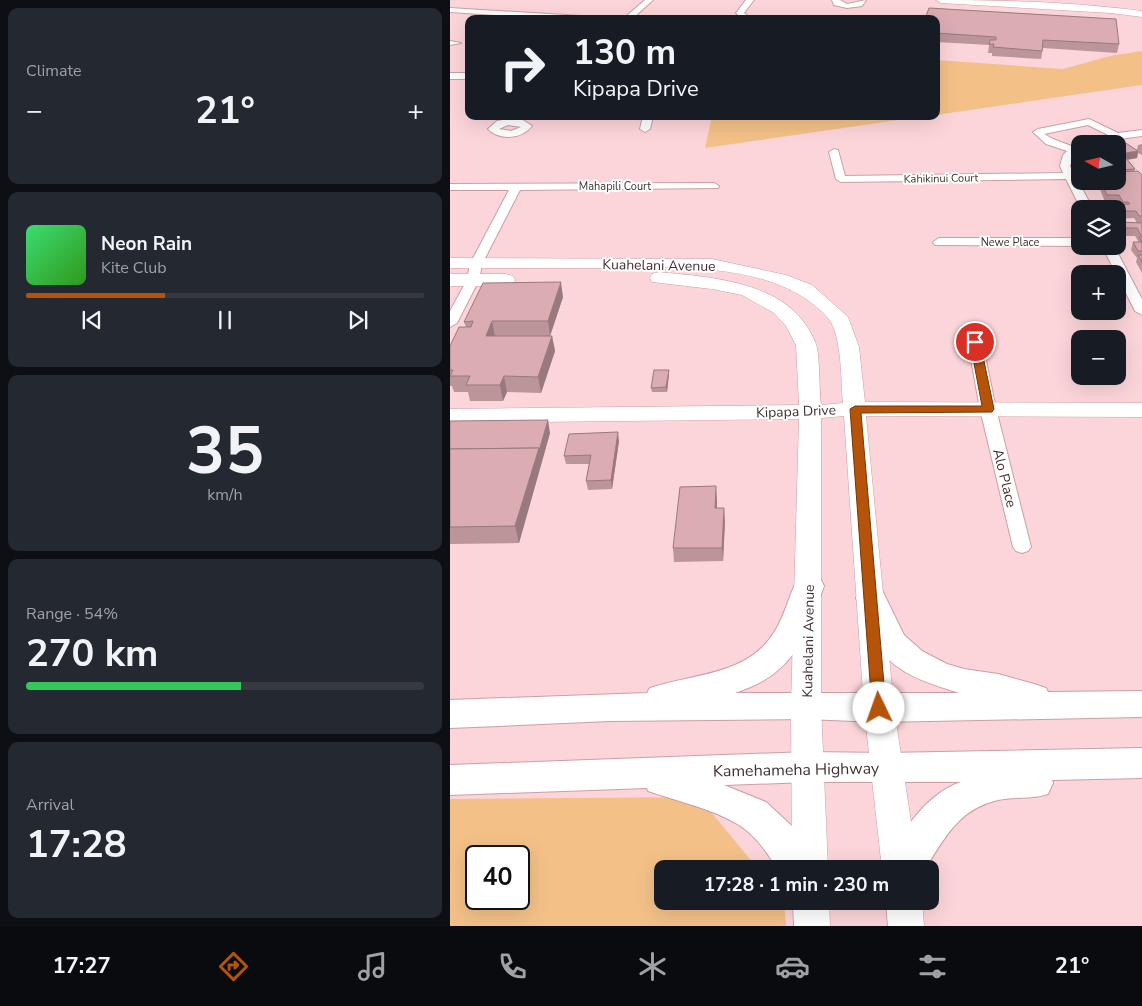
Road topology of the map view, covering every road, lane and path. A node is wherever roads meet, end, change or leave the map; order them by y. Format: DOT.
graph roads {
  1 [pos="649,0"];
  2 [pos="750,0"];
  3 [pos="836,0"];
  4 [pos="862,0"];
  5 [pos="941,0"];
  6 [pos="948,0"];
  7 [pos="1013,2"];
  8 [pos="450,10"];
  9 [pos="1142,14"];
  10 [pos="532,15"];
  11 [pos="632,15"];
  12 [pos="743,15"];
  13 [pos="450,76"];
  14 [pos="465,76"];
  15 [pos="647,120"];
  16 [pos="645,129"];
  17 [pos="1142,133"];
  18 [pos="1114,135"];
  19 [pos="1125,135"];
  20 [pos="1071,146"];
  21 [pos="834,152"];
  22 [pos="1071,154"];
  23 [pos="1069,176"];
  24 [pos="714,186"];
  25 [pos="450,187"];
  26 [pos="516,187"];
  27 [pos="1082,200"];
  28 [pos="939,242"];
  29 [pos="1071,242"];
  30 [pos="1113,255"];
  31 [pos="450,263"];
  32 [pos="474,272"];
  33 [pos="450,280"];
  34 [pos="1142,312"];
  35 [pos="450,324"];
  36 [pos="972,326"];
  37 [pos="855,409"];
  38 [pos="988,409"];
  39 [pos="1142,410"];
  40 [pos="810,412"];
  41 [pos="450,416"];
  42 [pos="1022,547"];
  43 [pos="809,586"];
  44 [pos="871,598"];
  45 [pos="1142,704"];
  46 [pos="1062,705"];
  47 [pos="806,706"];
  48 [pos="610,707"];
  49 [pos="879,708"];
  50 [pos="450,714"];
  51 [pos="1142,763"];
  52 [pos="808,766"];
  53 [pos="887,768"];
  54 [pos="636,774"];
  55 [pos="450,780"];
  56 [pos="1142,780"];
  57 [pos="793,860"];
  58 [pos="810,860"];
  59 [pos="901,860"];
  60 [pos="908,860"];
  61 [pos="811,910"];
  62 [pos="905,910"];
  63 [pos="812,926"];
  64 [pos="906,926"];
  1 -- 11 [label="street"];
  2 -- 12 [label="street"];
  3 -- 4 [label="street"];
  5 -- 6 [label="street"];
  6 -- 7 [label="street"];
  7 -- 9 [label="street"];
  8 -- 10 [label="street"];
  13 -- 14 [label="street"];
  15 -- 16 [label="street"];
  17 -- 19 [label="street"];
  18 -- 20 [label="street"];
  21 -- 23 [label="street, Kahikinui Court"];
  22 -- 23 [label="street"];
  23 -- 27 [label="street"];
  24 -- 26 [label="street, Mahapili Court"];
  25 -- 26 [label="street, Mahapili Court"];
  26 -- 32 [label="street"];
  28 -- 29 [label="street, Newe Place"];
  30 -- 34 [label="street"];
  31 -- 32 [label="street, Kuahelani Avenue"];
  32 -- 33 [label="street, Kuahelani Avenue"];
  32 -- 35 [label="street"];
  32 -- 37 [label="street, Kuahelani Avenue"];
  32 -- 40 [label="street, Kuahelani Avenue"];
  36 -- 38 [label="street, Alo Place"];
  37 -- 38 [label="street, Kipapa Drive"];
  37 -- 40 [label="street, Kipapa Drive"];
  37 -- 44 [label="street, Kuahelani Avenue"];
  38 -- 39 [label="street, Kipapa Drive"];
  38 -- 42 [label="street, Alo Place"];
  40 -- 41 [label="street, Kipapa Drive"];
  40 -- 43 [label="street, Kuahelani Avenue"];
  43 -- 47 [label="street, Kuahelani Avenue"];
  43 -- 48 [label="main road"];
  44 -- 46 [label="main road"];
  44 -- 49 [label="street, Kuahelani Avenue"];
  45 -- 46 [label="main road"];
  46 -- 49 [label="main road"];
  47 -- 48 [label="main road"];
  47 -- 49 [label="main road"];
  47 -- 52 [label="street, Kuahelani Avenue"];
  48 -- 50 [label="main road"];
  49 -- 53 [label="street, Kuahelani Avenue"];
  51 -- 53 [label="main road, Kamehameha Highway"];
  52 -- 53 [label="main road, Kamehameha Highway"];
  52 -- 54 [label="main road, Kamehameha Highway"];
  52 -- 58 [label="street, Kuahelani Avenue"];
  53 -- 59 [label="street, Kuahelani Avenue"];
  54 -- 55 [label="main road, Kamehameha Highway"];
  54 -- 57 [label="main road"];
  56 -- 60 [label="main road"];
  61 -- 63 [label="street"];
  62 -- 64 [label="street"];
}
